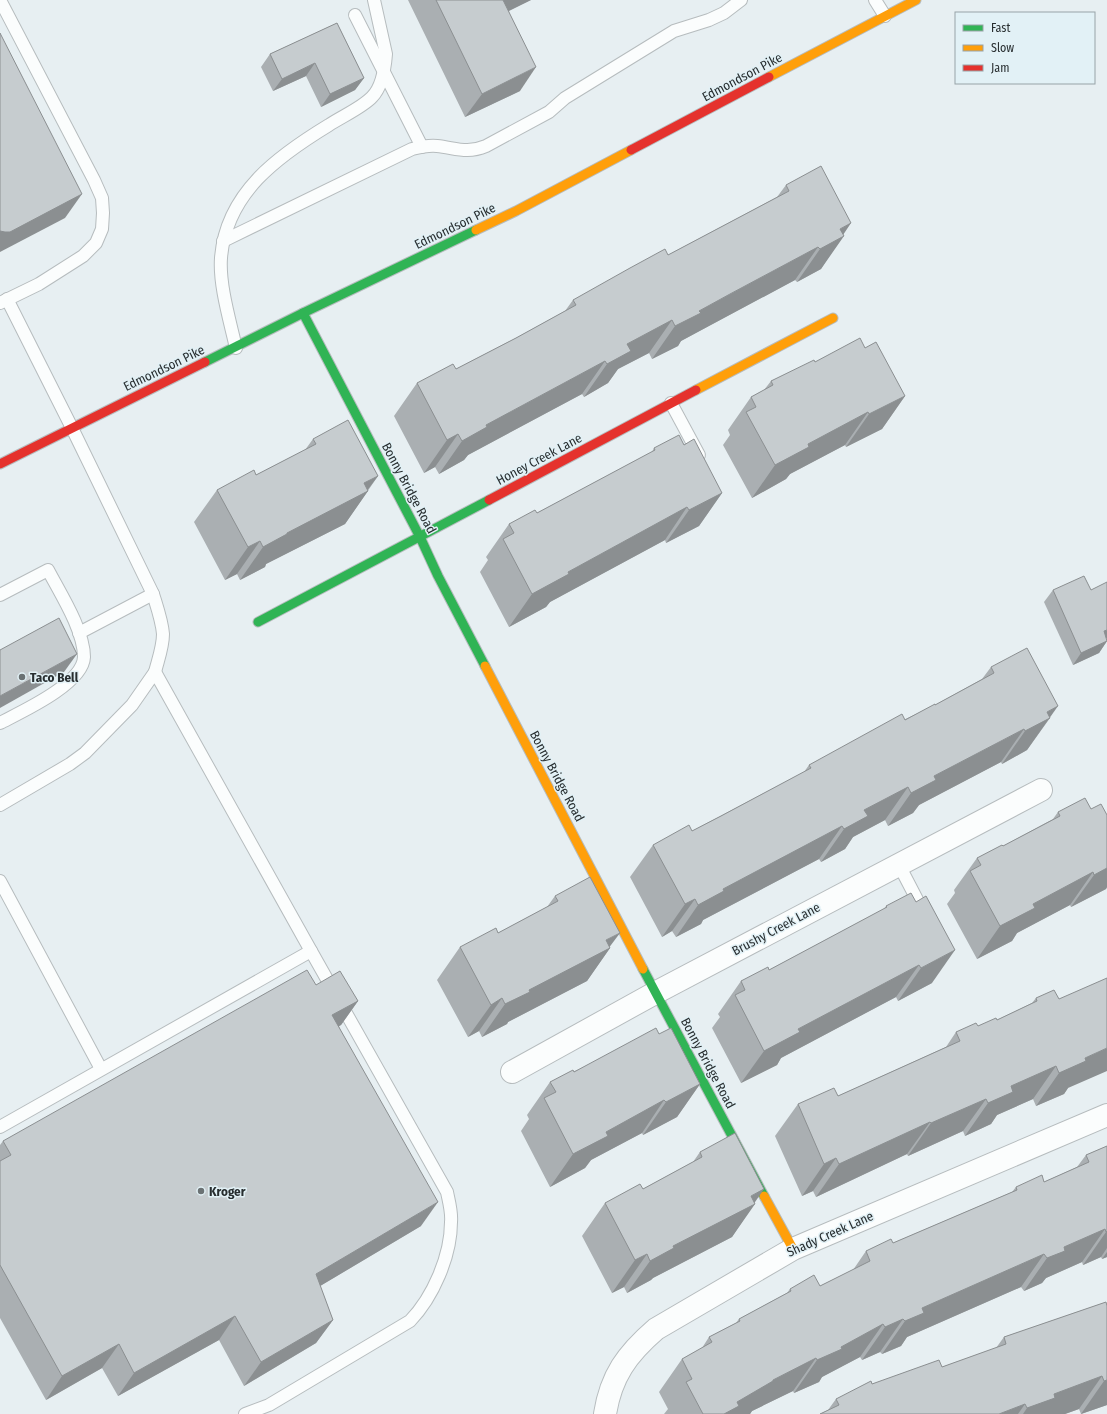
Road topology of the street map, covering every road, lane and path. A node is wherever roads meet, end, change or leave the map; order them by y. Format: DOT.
graph roads {
  1 [pos="0,0"];
  2 [pos="374,0"];
  3 [pos="742,0"];
  4 [pos="875,0"];
  5 [pos="916,0"];
  6 [pos="355,15"];
  7 [pos="885,16"];
  8 [pos="383,70"];
  9 [pos="422,147"];
  10 [pos="223,241"];
  11 [pos="3,301"];
  12 [pos="303,313"];
  13 [pos="833,318"];
  14 [pos="236,348"];
  15 [pos="671,403"];
  16 [pos="72,428"];
  17 [pos="0,464"];
  18 [pos="706,468"];
  19 [pos="420,537"];
  20 [pos="153,594"];
  21 [pos="0,595"];
  22 [pos="258,622"];
  23 [pos="79,633"];
  24 [pos="155,672"];
  25 [pos="0,723"];
  26 [pos="1041,790"];
  27 [pos="0,805"];
  28 [pos="898,865"];
  29 [pos="0,881"];
  30 [pos="932,927"];
  31 [pos="311,951"];
  32 [pos="655,993"];
  33 [pos="101,1069"];
  34 [pos="512,1072"];
  35 [pos="1107,1115"];
  36 [pos="0,1127"];
  37 [pos="793,1249"];
  38 [pos="245,1414"];
  39 [pos="605,1414"];
  1 -- 11 [label="lane"];
  2 -- 8 [label="lane"];
  3 -- 9 [label="lane"];
  4 -- 7 [label="lane"];
  5 -- 7 [label="street, Edmondson Pike"];
  6 -- 8 [label="lane"];
  7 -- 12 [label="street, Edmondson Pike"];
  8 -- 9 [label="lane"];
  8 -- 10 [label="lane"];
  9 -- 10 [label="lane"];
  10 -- 14 [label="lane"];
  11 -- 16 [label="lane"];
  12 -- 14 [label="street, Edmondson Pike"];
  12 -- 19 [label="street, Bonny Bridge Road"];
  13 -- 15 [label="street, Honey Creek Lane"];
  14 -- 16 [label="street, Edmondson Pike"];
  15 -- 18 [label="lane"];
  15 -- 19 [label="street, Honey Creek Lane"];
  16 -- 17 [label="street, Edmondson Pike"];
  16 -- 20 [label="lane"];
  19 -- 22 [label="street, Honey Creek Lane"];
  19 -- 32 [label="street, Bonny Bridge Road"];
  20 -- 23 [label="lane"];
  20 -- 24 [label="lane"];
  21 -- 23 [label="lane"];
  23 -- 25 [label="lane"];
  24 -- 27 [label="lane"];
  24 -- 31 [label="lane"];
  26 -- 28 [label="street, Brushy Creek Lane"];
  28 -- 30 [label="lane"];
  28 -- 32 [label="street, Brushy Creek Lane"];
  29 -- 33 [label="lane"];
  31 -- 33 [label="lane"];
  31 -- 38 [label="lane"];
  32 -- 34 [label="street, Brushy Creek Lane"];
  32 -- 37 [label="street, Bonny Bridge Road"];
  33 -- 36 [label="lane"];
  35 -- 37 [label="street, Shady Creek Lane"];
  37 -- 39 [label="street, Shady Creek Lane"];
}
